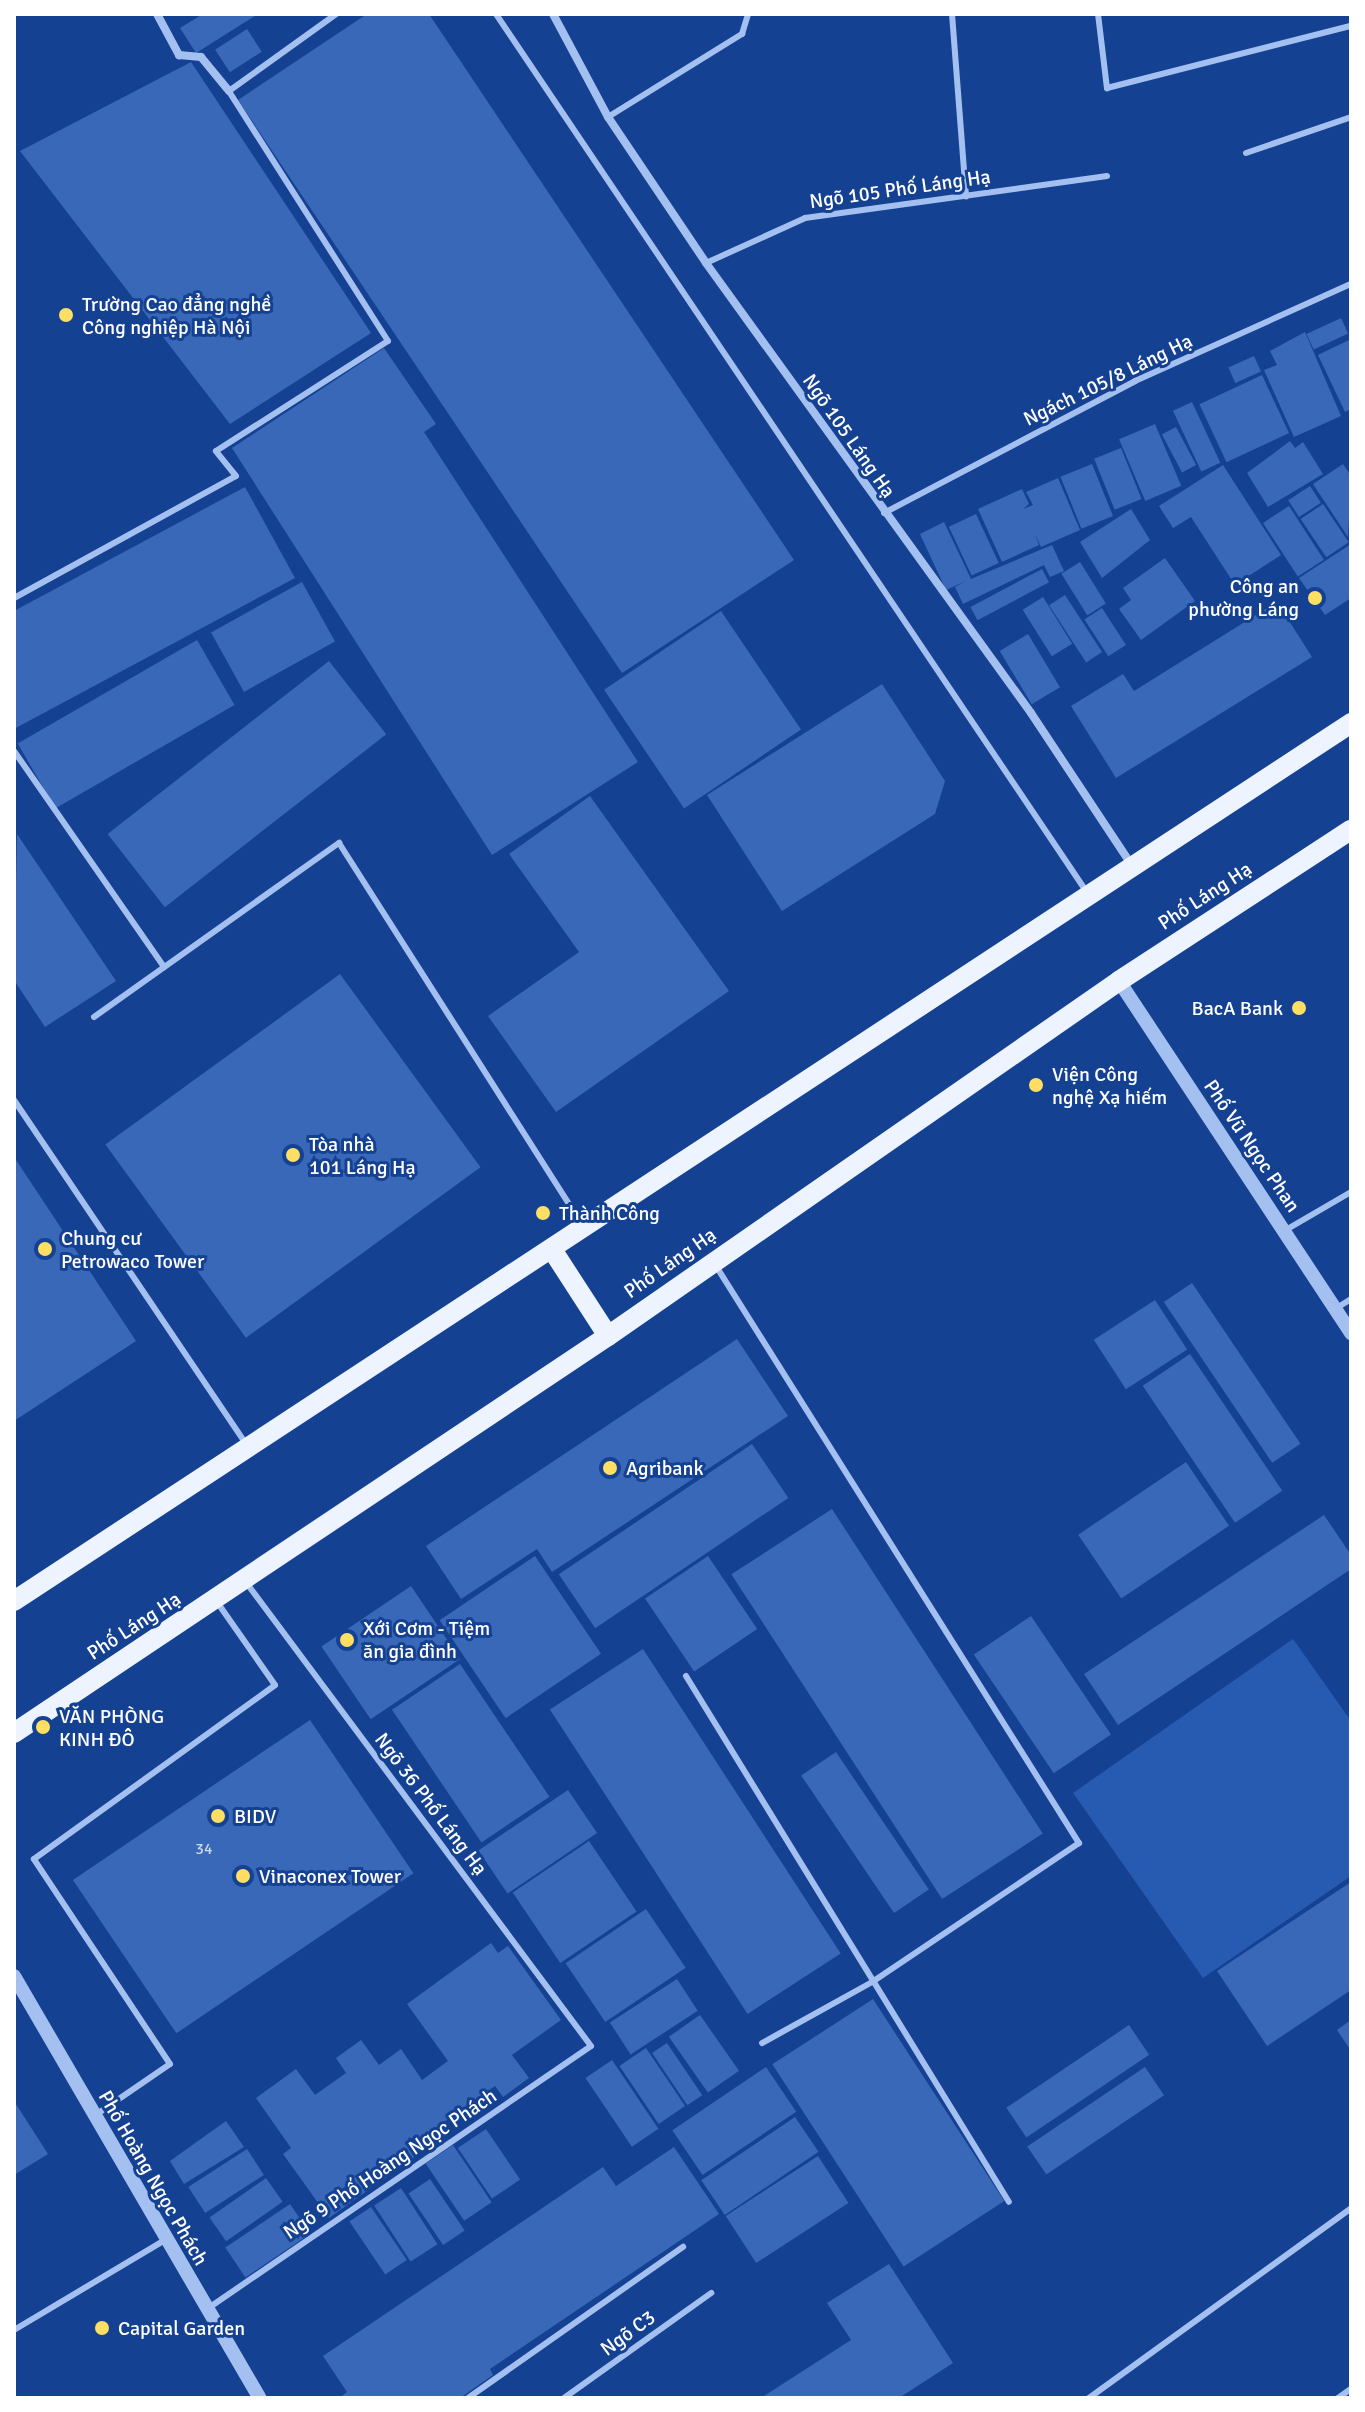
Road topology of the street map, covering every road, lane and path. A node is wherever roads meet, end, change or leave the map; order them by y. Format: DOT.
graph roads {
  1 [pos="157,14"];
  2 [pos="336,14"];
  3 [pos="496,14"];
  4 [pos="553,14"];
  5 [pos="748,14"];
  6 [pos="952,14"];
  7 [pos="1098,14"];
  8 [pos="1351,26"];
  9 [pos="229,91"];
  10 [pos="608,117"];
  11 [pos="1351,117"];
  12 [pos="1246,153"];
  13 [pos="1107,176"];
  14 [pos="966,196"];
  15 [pos="706,263"];
  16 [pos="1351,284"];
  17 [pos="884,513"];
  18 [pos="14,598"];
  19 [pos="1351,723"];
  20 [pos="14,751"];
  21 [pos="1351,830"];
  22 [pos="1134,868"];
  23 [pos="1090,897"];
  24 [pos="164,967"];
  25 [pos="1119,981"];
  26 [pos="94,1017"];
  27 [pos="14,1100"];
  28 [pos="1351,1192"];
  29 [pos="585,1229"];
  30 [pos="1284,1231"];
  31 [pos="553,1251"];
  32 [pos="714,1263"];
  33 [pos="1351,1299"];
  34 [pos="1335,1309"];
  35 [pos="1351,1333"];
  36 [pos="608,1336"];
  37 [pos="249,1448"];
  38 [pos="245,1581"];
  39 [pos="216,1600"];
  40 [pos="14,1601"];
  41 [pos="686,1676"];
  42 [pos="14,1733"];
  43 [pos="14,1976"];
  44 [pos="874,1981"];
  45 [pos="762,2043"];
  46 [pos="591,2046"];
  47 [pos="94,2116"];
  48 [pos="1009,2202"];
  49 [pos="1351,2208"];
  50 [pos="165,2240"];
  51 [pos="683,2247"];
  52 [pos="711,2293"];
  53 [pos="206,2309"];
  54 [pos="14,2330"];
  55 [pos="1351,2389"];
  56 [pos="260,2398"];
  57 [pos="468,2398"];
  58 [pos="564,2398"];
  59 [pos="1089,2398"];
  60 [pos="1338,2398"];
  1 -- 9 [label="street"];
  2 -- 9 [label="lane"];
  3 -- 23 [label="lane"];
  4 -- 10 [label="street, Ngõ 105 Láng Hạ"];
  5 -- 10 [label="lane"];
  6 -- 14 [label="lane"];
  7 -- 8 [label="lane"];
  9 -- 18 [label="lane"];
  10 -- 15 [label="street, Ngõ 105 Láng Hạ"];
  11 -- 12 [label="lane"];
  13 -- 14 [label="lane, Ngõ 105 Phố Láng Hạ"];
  14 -- 15 [label="lane, Ngõ 105 Phố Láng Hạ"];
  15 -- 17 [label="street, Ngõ 105 Láng Hạ"];
  16 -- 17 [label="lane, Ngách 105/8 Láng Hạ"];
  17 -- 22 [label="street, Ngõ 105 Láng Hạ"];
  19 -- 22 [label="main road"];
  20 -- 24 [label="lane"];
  21 -- 25 [label="main road, Phố Láng Hạ"];
  22 -- 23 [label="main road"];
  23 -- 29 [label="main road"];
  24 -- 26 [label="lane"];
  24 -- 29 [label="lane"];
  25 -- 30 [label="street, Phố Vũ Ngọc Phan"];
  25 -- 32 [label="main road, Phố Láng Hạ"];
  27 -- 37 [label="lane"];
  28 -- 30 [label="lane"];
  29 -- 31 [label="main road"];
  30 -- 34 [label="street, Phố Vũ Ngọc Phan"];
  31 -- 36 [label="main road"];
  31 -- 37 [label="main road"];
  32 -- 36 [label="main road, Phố Láng Hạ"];
  32 -- 44 [label="lane"];
  33 -- 34 [label="lane"];
  34 -- 35 [label="street, Phố Vũ Ngọc Phan"];
  36 -- 38 [label="main road, Phố Láng Hạ"];
  37 -- 40 [label="main road"];
  38 -- 39 [label="main road, Phố Láng Hạ"];
  38 -- 46 [label="lane, Ngõ 36 Phố Láng Hạ"];
  39 -- 42 [label="main road, Phố Láng Hạ"];
  39 -- 47 [label="lane"];
  41 -- 44 [label="lane"];
  43 -- 47 [label="street, Phố Hoàng Ngọc Phách"];
  44 -- 45 [label="lane"];
  44 -- 48 [label="lane"];
  46 -- 53 [label="lane, Ngõ 9 Phố Hoàng Ngọc Phách"];
  47 -- 50 [label="street, Phố Hoàng Ngọc Phách"];
  49 -- 59 [label="lane"];
  50 -- 53 [label="street, Phố Hoàng Ngọc Phách"];
  50 -- 54 [label="lane"];
  51 -- 57 [label="lane"];
  52 -- 58 [label="lane, Ngõ C3"];
  53 -- 56 [label="street, Phố Hoàng Ngọc Phách"];
  55 -- 60 [label="lane"];
}
